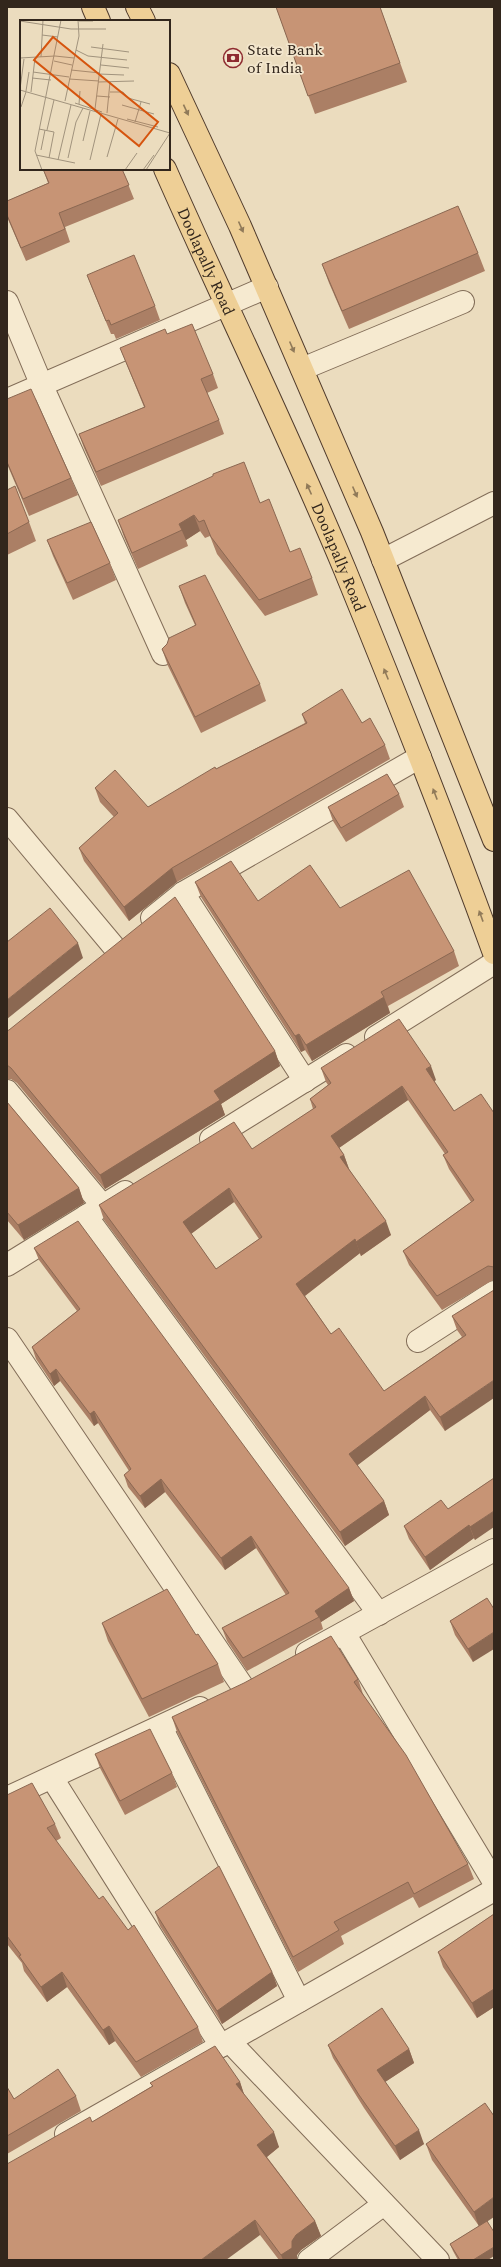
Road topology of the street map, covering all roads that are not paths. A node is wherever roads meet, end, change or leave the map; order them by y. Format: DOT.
graph roads {
  1 [pos="93,7"];
  2 [pos="137,7"];
  3 [pos="99,20"];
  4 [pos="144,20"];
  5 [pos="170,76"];
  6 [pos="165,170"];
  7 [pos="267,287"];
  8 [pos="7,302"];
  9 [pos="464,302"];
  10 [pos="226,306"];
  11 [pos="302,369"];
  12 [pos="42,386"];
  13 [pos="7,400"];
  14 [pos="494,503"];
  15 [pos="383,560"];
  16 [pos="162,654"];
  17 [pos="420,757"];
  18 [pos="7,819"];
  19 [pos="494,840"];
  20 [pos="183,893"];
  21 [pos="114,948"];
  22 [pos="494,953"];
  23 [pos="97,963"];
  24 [pos="494,963"];
  25 [pos="305,1082"];
  26 [pos="7,1091"];
  27 [pos="197,1148"];
  28 [pos="143,1181"];
  29 [pos="94,1211"];
  30 [pos="7,1265"];
  31 [pos="494,1292"];
  32 [pos="7,1339"];
  33 [pos="418,1341"];
  34 [pos="494,1550"];
  35 [pos="379,1614"];
  36 [pos="344,1633"];
  37 [pos="290,1662"];
  38 [pos="263,1676"];
  39 [pos="243,1687"];
  40 [pos="161,1727"];
  41 [pos="52,1778"];
  42 [pos="7,1798"];
  43 [pos="494,1882"];
  44 [pos="494,1890"];
  45 [pos="299,2001"];
  46 [pos="226,2044"];
  47 [pos="48,2144"];
  48 [pos="384,2204"];
  49 [pos="310,2260"];
  50 [pos="438,2260"];
  1 -- 3 [label="main road"];
  2 -- 4 [label="main road"];
  5 -- 7 [label="main road, one-way"];
  6 -- 10 [label="main road, Doolapally Road"];
  7 -- 10 [label="street"];
  7 -- 11 [label="main road, one-way"];
  8 -- 12 [label="street"];
  9 -- 11 [label="street"];
  10 -- 12 [label="street"];
  17 -- 10 [label="main road, Doolapally Road, one-way"];
  11 -- 15 [label="main road, one-way"];
  12 -- 13 [label="street"];
  12 -- 16 [label="street"];
  14 -- 15 [label="street"];
  15 -- 19 [label="main road"];
  17 -- 20 [label="street"];
  22 -- 17 [label="main road, Doolapally Road, one-way"];
  18 -- 21 [label="street"];
  20 -- 21 [label="street"];
  20 -- 25 [label="street"];
  21 -- 23 [label="street"];
  24 -- 25 [label="street"];
  25 -- 27 [label="street"];
  26 -- 29 [label="street"];
  28 -- 29 [label="street"];
  29 -- 30 [label="street"];
  29 -- 35 [label="street"];
  31 -- 33 [label="street"];
  32 -- 39 [label="street"];
  34 -- 35 [label="street"];
  35 -- 36 [label="street"];
  36 -- 37 [label="street"];
  36 -- 43 [label="street"];
  38 -- 39 [label="street"];
  39 -- 40 [label="street"];
  40 -- 41 [label="street"];
  40 -- 45 [label="street"];
  41 -- 42 [label="street"];
  41 -- 46 [label="street"];
  44 -- 45 [label="street"];
  45 -- 46 [label="street"];
  46 -- 47 [label="street"];
  46 -- 48 [label="street"];
  48 -- 49 [label="street"];
  48 -- 50 [label="street"];
}
